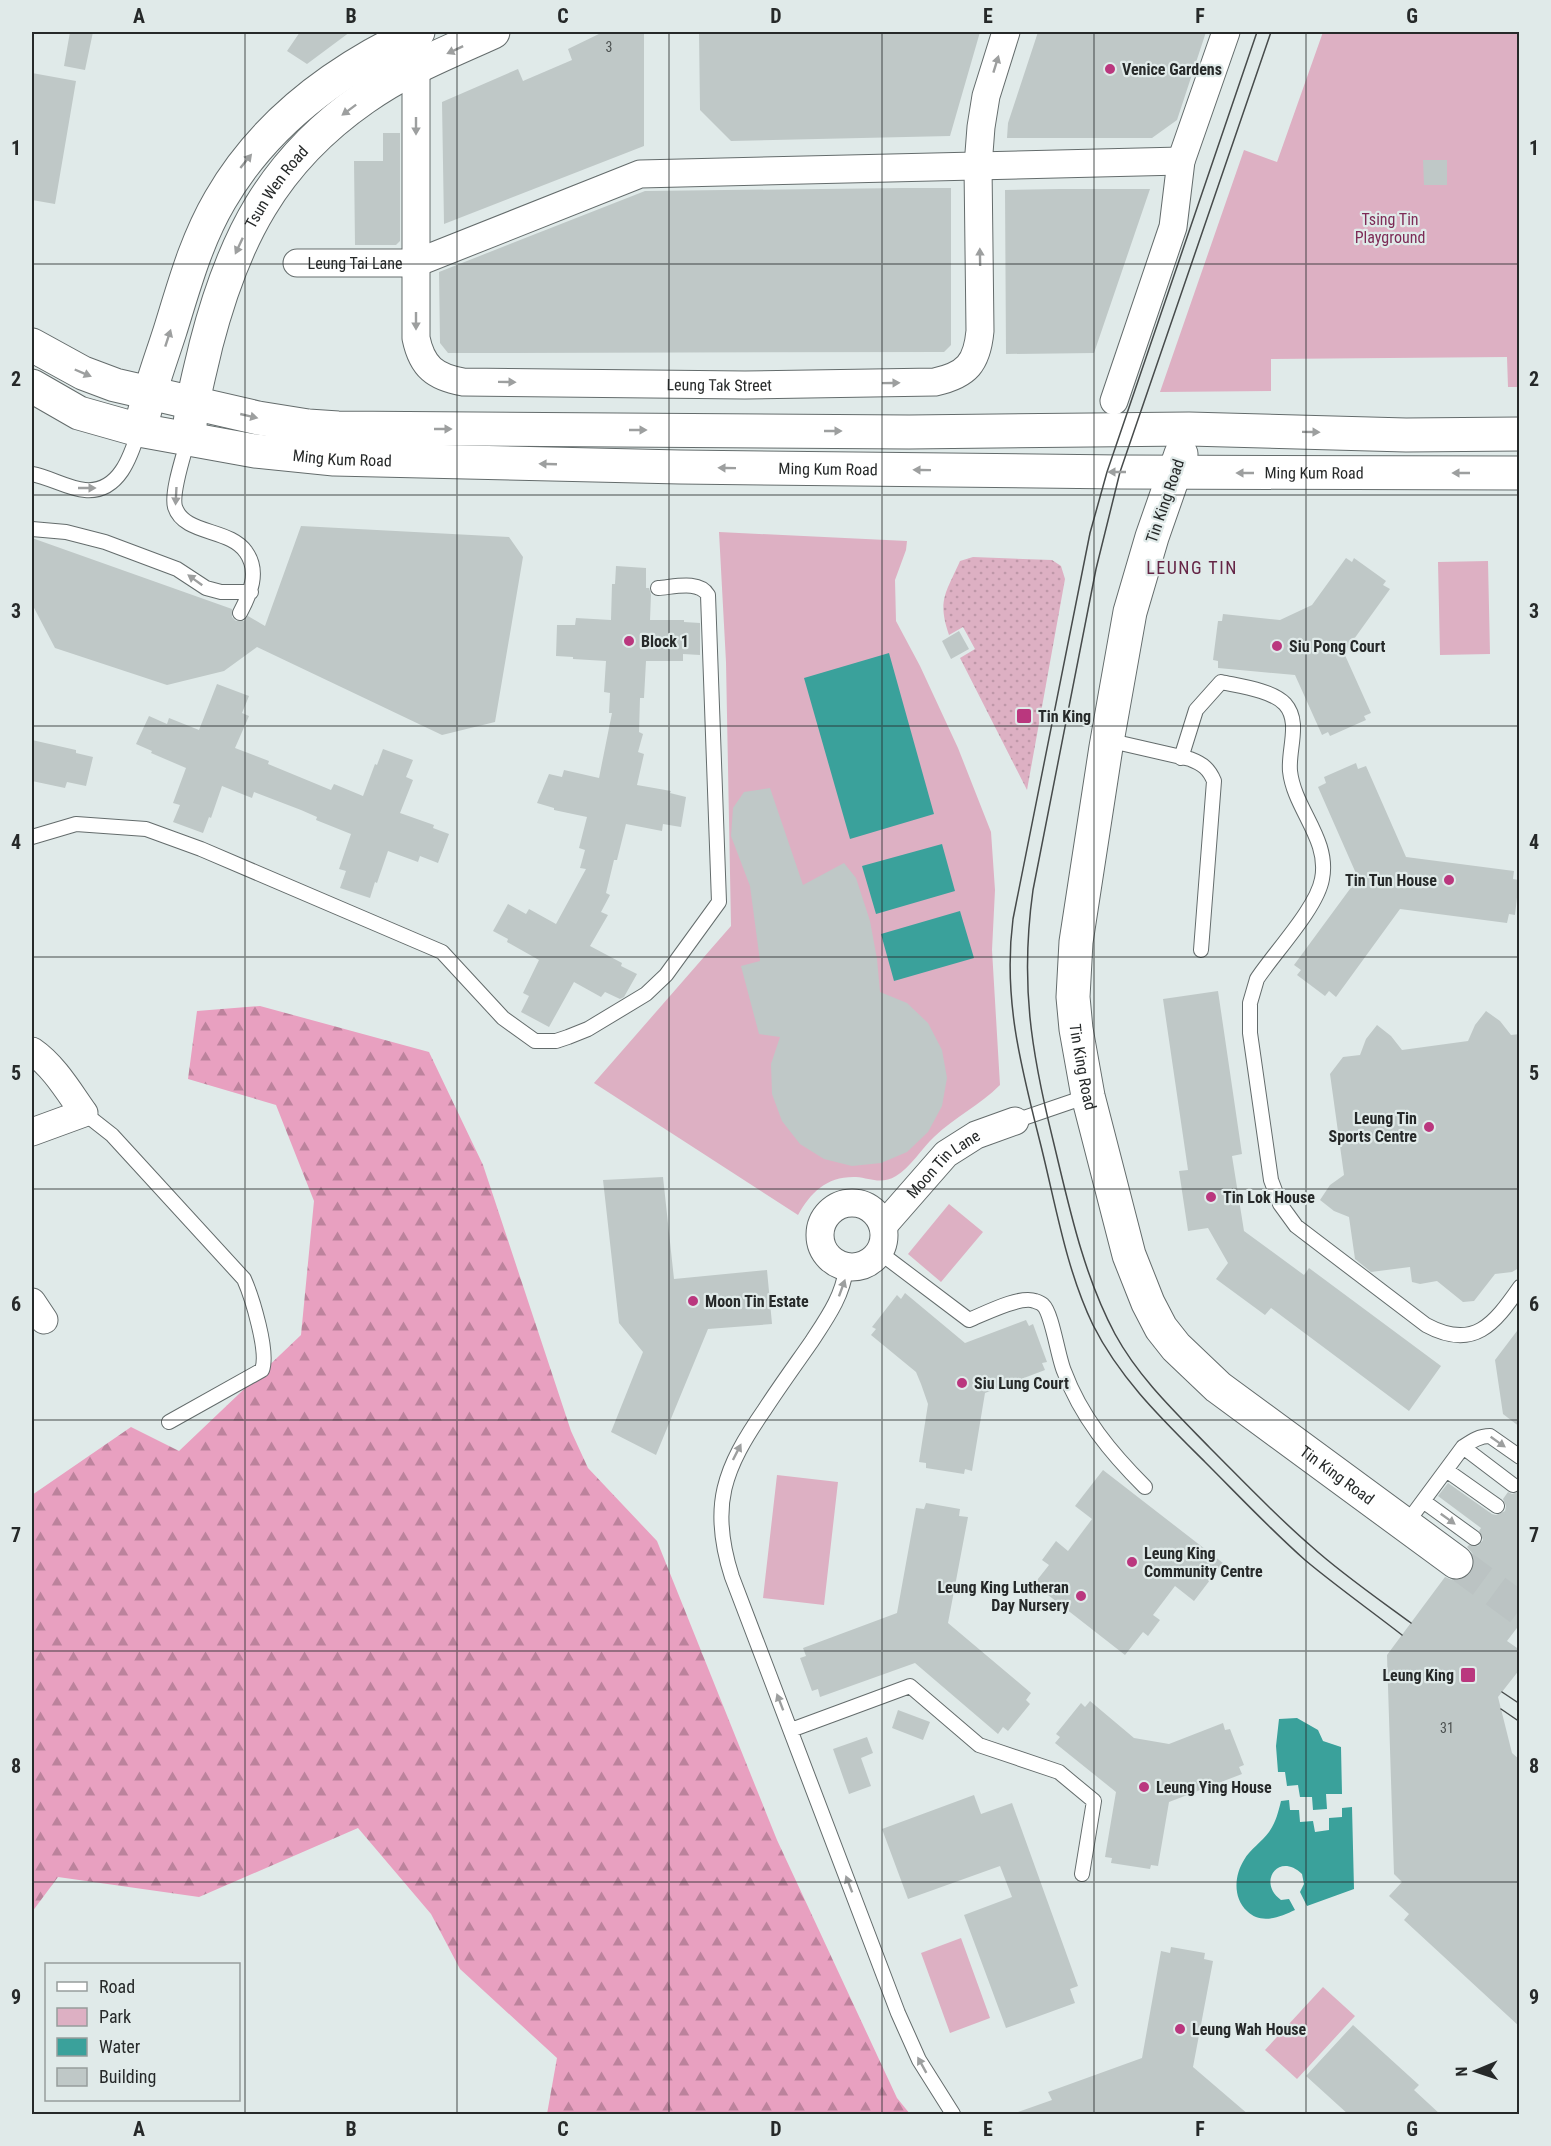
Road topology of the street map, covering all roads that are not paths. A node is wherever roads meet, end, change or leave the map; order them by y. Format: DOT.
graph roads {
  1 [pos="418,32"];
  2 [pos="493,32"];
  3 [pos="1006,32"];
  4 [pos="1226,32"];
  5 [pos="376,41"];
  6 [pos="416,68"];
  7 [pos="1181,161"];
  8 [pos="978,166"];
  9 [pos="297,263"];
  10 [pos="416,263"];
  11 [pos="32,345"];
  12 [pos="32,386"];
  13 [pos="149,394"];
  14 [pos="1114,401"];
  15 [pos="192,403"];
  16 [pos="1190,429"];
  17 [pos="139,430"];
  18 [pos="1520,434"];
  19 [pos="188,439"];
  20 [pos="1175,472"];
  21 [pos="1520,473"];
  22 [pos="32,474"];
  23 [pos="32,529"];
  24 [pos="658,588"];
  25 [pos="250,592"];
  26 [pos="240,613"];
  27 [pos="1107,740"];
  28 [pos="1181,758"];
  29 [pos="32,837"];
  30 [pos="1201,950"];
  31 [pos="32,1052"];
  32 [pos="1088,1096"];
  33 [pos="84,1113"];
  34 [pos="1015,1120"];
  35 [pos="32,1132"];
  36 [pos="882,1226"];
  37 [pos="879,1252"];
  38 [pos="846,1266"];
  39 [pos="1520,1287"];
  40 [pos="169,1422"];
  41 [pos="1463,1447"];
  42 [pos="1520,1457"];
  43 [pos="1446,1470"];
  44 [pos="1513,1485"];
  45 [pos="1145,1487"];
  46 [pos="1497,1506"];
  47 [pos="1414,1513"];
  48 [pos="1465,1550"];
  49 [pos="791,1730"];
  50 [pos="1082,1874"];
  51 [pos="953,2115"];
  1 -- 5 [label="main road"];
  2 -- 6 [label="main road, Tsun Wen Road, one-way"];
  8 -- 3 [label="street, Leung Tak Street, one-way"];
  4 -- 7 [label="street"];
  13 -- 5 [label="main road, one-way"];
  6 -- 10 [label="street, Leung Tak Street, one-way"];
  6 -- 15 [label="main road, Tsun Wen Road, one-way"];
  7 -- 8 [label="street"];
  7 -- 14 [label="street"];
  8 -- 10 [label="street"];
  10 -- 8 [label="street, Leung Tak Street, one-way"];
  9 -- 10 [label="street, Leung Tai Lane"];
  11 -- 13 [label="main road, Ming Kum Road, one-way"];
  12 -- 17 [label="main road, Ming Kum Road"];
  13 -- 15 [label="main road, Ming Kum Road"];
  13 -- 17 [label="main road"];
  15 -- 16 [label="main road, Ming Kum Road, one-way"];
  15 -- 19 [label="main road, Tsun Wen Road"];
  16 -- 18 [label="main road, Ming Kum Road, one-way"];
  16 -- 20 [label="main road, Tin King Road"];
  17 -- 19 [label="main road, Ming Kum Road"];
  22 -- 17 [label="lane, one-way"];
  20 -- 19 [label="main road, Ming Kum Road, one-way"];
  19 -- 25 [label="lane, one-way"];
  21 -- 20 [label="main road, Ming Kum Road, one-way"];
  20 -- 27 [label="main road, Tin King Road"];
  25 -- 23 [label="lane, one-way"];
  24 -- 29 [label="lane"];
  25 -- 26 [label="lane"];
  27 -- 28 [label="lane"];
  27 -- 32 [label="main road, Tin King Road"];
  28 -- 30 [label="lane"];
  28 -- 39 [label="lane"];
  31 -- 33 [label="street"];
  32 -- 34 [label="lane"];
  32 -- 47 [label="main road, Tin King Road"];
  33 -- 35 [label="street"];
  33 -- 40 [label="lane"];
  34 -- 36 [label="street, Moon Tin Lane"];
  36 -- 37 [label="street"];
  36 -- 38 [label="street"];
  37 -- 38 [label="street"];
  37 -- 45 [label="lane"];
  49 -- 38 [label="lane, one-way"];
  41 -- 42 [label="lane, one-way"];
  41 -- 43 [label="lane"];
  41 -- 44 [label="lane"];
  43 -- 46 [label="lane"];
  43 -- 47 [label="lane"];
  47 -- 48 [label="main road, Tin King Road"];
  49 -- 50 [label="lane"];
  51 -- 49 [label="lane, one-way"];
}
